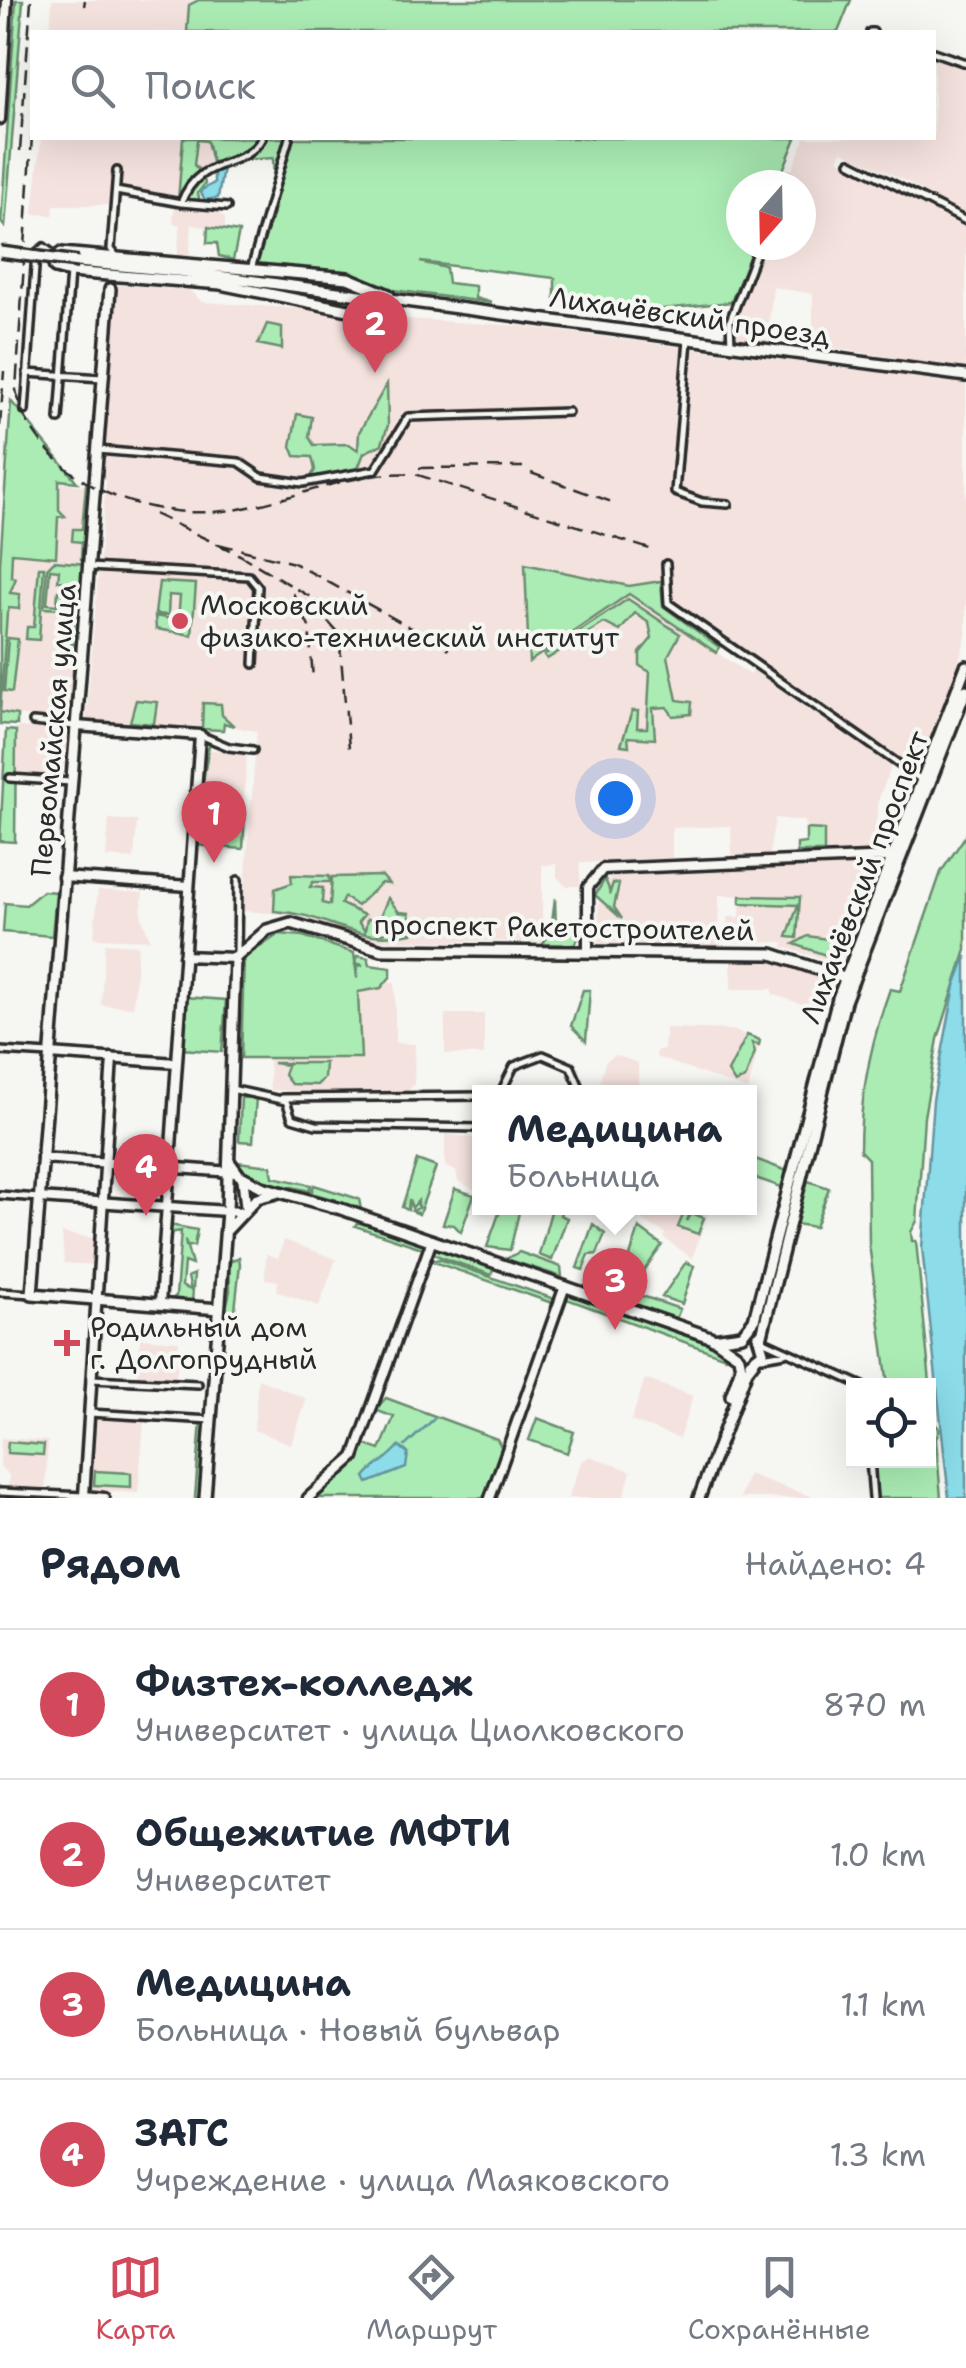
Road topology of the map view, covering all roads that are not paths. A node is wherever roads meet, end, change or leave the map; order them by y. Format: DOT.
graph roads {
  1 [pos="8,0"];
  2 [pos="936,53"];
  3 [pos="966,62"];
  4 [pos="0,120"];
  5 [pos="260,140"];
  6 [pos="288,140"];
  7 [pos="850,162"];
  8 [pos="117,171"];
  9 [pos="116,191"];
  10 [pos="181,203"];
  11 [pos="227,207"];
  12 [pos="966,221"];
  13 [pos="112,249"];
  14 [pos="0,254"];
  15 [pos="55,254"];
  16 [pos="102,258"];
  17 [pos="753,260"];
  18 [pos="75,267"];
  19 [pos="124,268"];
  20 [pos="251,269"];
  21 [pos="95,274"];
  22 [pos="315,275"];
  23 [pos="343,278"];
  24 [pos="226,281"];
  25 [pos="250,281"];
  26 [pos="110,288"];
  27 [pos="360,295"];
  28 [pos="408,302"];
  29 [pos="332,307"];
  30 [pos="688,338"];
  31 [pos="731,345"];
  32 [pos="27,373"];
  33 [pos="62,375"];
  34 [pos="966,376"];
  35 [pos="102,378"];
  36 [pos="25,411"];
  37 [pos="568,412"];
  38 [pos="60,419"];
  39 [pos="98,450"];
  40 [pos="728,504"];
  41 [pos="666,564"];
  42 [pos="89,567"];
  43 [pos="254,664"];
  44 [pos="966,666"];
  45 [pos="966,690"];
  46 [pos="33,722"];
  47 [pos="76,726"];
  48 [pos="200,735"];
  49 [pos="253,750"];
  50 [pos="10,778"];
  51 [pos="923,781"];
  52 [pos="71,782"];
  53 [pos="899,839"];
  54 [pos="896,857"];
  55 [pos="871,858"];
  56 [pos="63,877"];
  57 [pos="238,880"];
  58 [pos="883,880"];
  59 [pos="189,886"];
  60 [pos="588,930"];
  61 [pos="236,951"];
  62 [pos="568,951"];
  63 [pos="588,952"];
  64 [pos="602,952"];
  65 [pos="184,956"];
  66 [pos="852,962"];
  67 [pos="830,972"];
  68 [pos="849,979"];
  69 [pos="838,998"];
  70 [pos="0,1051"];
  71 [pos="50,1054"];
  72 [pos="112,1058"];
  73 [pos="177,1063"];
  74 [pos="502,1085"];
  75 [pos="579,1085"];
  76 [pos="231,1088"];
  77 [pos="259,1096"];
  78 [pos="472,1096"];
  79 [pos="472,1128"];
  80 [pos="42,1158"];
  81 [pos="106,1163"];
  82 [pos="170,1168"];
  83 [pos="234,1171"];
  84 [pos="284,1193"];
  85 [pos="0,1195"];
  86 [pos="39,1198"];
  87 [pos="103,1202"];
  88 [pos="167,1207"];
  89 [pos="243,1210"];
  90 [pos="227,1211"];
  91 [pos="225,1238"];
  92 [pos="432,1240"];
  93 [pos="565,1286"];
  94 [pos="0,1292"];
  95 [pos="32,1294"];
  96 [pos="95,1299"];
  97 [pos="160,1304"];
  98 [pos="218,1309"];
  99 [pos="743,1335"];
  100 [pos="713,1339"];
  101 [pos="761,1340"];
  102 [pos="788,1354"];
  103 [pos="737,1355"];
  104 [pos="756,1360"];
  105 [pos="89,1379"];
  106 [pos="846,1379"];
  107 [pos="198,1384"];
  108 [pos="88,1413"];
  109 [pos="210,1420"];
  110 [pos="719,1442"];
  111 [pos="871,1468"];
  112 [pos="0,1492"];
  113 [pos="84,1496"];
  114 [pos="104,1498"];
  115 [pos="205,1498"];
  116 [pos="308,1498"];
  117 [pos="490,1498"];
  118 [pos="699,1498"];
  119 [pos="873,1498"];
  1 -- 4 [label="street"];
  2 -- 3 [label="street"];
  5 -- 10 [label="street"];
  6 -- 20 [label="street"];
  7 -- 12 [label="street"];
  8 -- 9 [label="street"];
  9 -- 10 [label="street"];
  9 -- 13 [label="street"];
  10 -- 11 [label="street"];
  13 -- 16 [label="street"];
  13 -- 19 [label="street"];
  14 -- 18 [label="main road, bridge"];
  15 -- 16 [label="main road"];
  15 -- 18 [label="main road"];
  15 -- 32 [label="street"];
  16 -- 19 [label="main road"];
  17 -- 31 [label="street"];
  18 -- 19 [label="main road"];
  18 -- 21 [label="main road, Лихачёвский проезд"];
  18 -- 33 [label="street"];
  19 -- 20 [label="main road"];
  19 -- 21 [label="main road, Лихачёвский проезд"];
  19 -- 24 [label="main road, Лихачёвский проезд"];
  19 -- 24 [label="main road, Лихачёвский проезд"];
  19 -- 26 [label="main road"];
  20 -- 22 [label="main road"];
  21 -- 26 [label="main road"];
  22 -- 23 [label="main road, Лихачёвский проезд"];
  22 -- 25 [label="main road"];
  23 -- 27 [label="main road"];
  23 -- 28 [label="main road, Лихачёвский проезд"];
  24 -- 25 [label="main road, Лихачёвский проезд"];
  24 -- 29 [label="main road, Лихачёвский проезд"];
  25 -- 27 [label="main road, Лихачёвский проезд"];
  26 -- 35 [label="main road, Первомайская улица"];
  27 -- 28 [label="main road, Лихачёвский проезд"];
  27 -- 29 [label="main road"];
  28 -- 29 [label="main road, Лихачёвский проезд"];
  28 -- 30 [label="main road, Лихачёвский проезд"];
  30 -- 31 [label="main road, Лихачёвский проезд"];
  30 -- 40 [label="street"];
  31 -- 34 [label="main road, Лихачёвский проезд"];
  32 -- 33 [label="street"];
  32 -- 36 [label="street"];
  33 -- 35 [label="street"];
  33 -- 38 [label="street"];
  35 -- 39 [label="main road, Первомайская улица"];
  37 -- 39 [label="street"];
  39 -- 42 [label="main road, Первомайская улица"];
  41 -- 51 [label="street"];
  42 -- 43 [label="street"];
  42 -- 47 [label="main road, Первомайская улица"];
  44 -- 51 [label="main road, Лихачёвский проспект"];
  45 -- 54 [label="main road, Лихачёвский проспект"];
  46 -- 47 [label="street"];
  47 -- 48 [label="street"];
  47 -- 52 [label="main road, Первомайская улица"];
  48 -- 49 [label="street"];
  48 -- 59 [label="street"];
  50 -- 52 [label="street"];
  51 -- 53 [label="main road, Лихачёвский проспект"];
  52 -- 56 [label="main road, Первомайская улица"];
  53 -- 54 [label="main road, Лихачёвский проспект"];
  53 -- 55 [label="street"];
  54 -- 55 [label="street"];
  54 -- 58 [label="main road, Лихачёвский проспект"];
  54 -- 68 [label="main road, Лихачёвский проспект"];
  55 -- 58 [label="street"];
  55 -- 60 [label="street"];
  56 -- 59 [label="street"];
  56 -- 71 [label="main road, Первомайская улица"];
  57 -- 61 [label="street"];
  58 -- 66 [label="main road, Лихачёвский проспект"];
  59 -- 65 [label="street"];
  60 -- 62 [label="street"];
  60 -- 63 [label="street"];
  60 -- 64 [label="street"];
  61 -- 62 [label="main road, проспект Ракетостроителей"];
  61 -- 65 [label="street"];
  61 -- 76 [label="main road"];
  62 -- 63 [label="main road, проспект Ракетостроителей"];
  63 -- 64 [label="main road, проспект Ракетостроителей"];
  64 -- 67 [label="main road, проспект Ракетостроителей"];
  65 -- 73 [label="street"];
  66 -- 67 [label="main road"];
  66 -- 68 [label="main road, Лихачёвский проспект"];
  67 -- 68 [label="main road, проспект Ракетостроителей"];
  67 -- 69 [label="main road"];
  68 -- 69 [label="main road, Лихачёвский проспект"];
  68 -- 101 [label="main road, Лихачёвский проспект"];
  69 -- 99 [label="main road, Лихачёвский проспект"];
  70 -- 71 [label="street"];
  71 -- 72 [label="street"];
  71 -- 80 [label="main road, Первомайская улица"];
  72 -- 73 [label="street"];
  72 -- 81 [label="street"];
  73 -- 82 [label="street"];
  74 -- 75 [label="street"];
  76 -- 77 [label="street"];
  76 -- 83 [label="main road"];
  77 -- 78 [label="street"];
  77 -- 79 [label="street"];
  80 -- 81 [label="street"];
  80 -- 86 [label="main road, Первомайская улица"];
  81 -- 82 [label="street"];
  81 -- 87 [label="street"];
  82 -- 83 [label="street"];
  82 -- 88 [label="street"];
  83 -- 84 [label="main road"];
  83 -- 89 [label="main road"];
  83 -- 90 [label="main road"];
  84 -- 89 [label="main road"];
  84 -- 92 [label="main road"];
  85 -- 86 [label="street"];
  86 -- 87 [label="street"];
  86 -- 95 [label="main road, Первомайская улица"];
  87 -- 88 [label="street"];
  87 -- 96 [label="street"];
  88 -- 90 [label="street"];
  88 -- 97 [label="street"];
  89 -- 90 [label="street"];
  89 -- 91 [label="main road"];
  90 -- 91 [label="main road"];
  91 -- 98 [label="main road"];
  92 -- 93 [label="main road"];
  92 -- 116 [label="street"];
  93 -- 100 [label="main road"];
  93 -- 117 [label="street"];
  94 -- 95 [label="street"];
  95 -- 96 [label="main road"];
  96 -- 97 [label="main road"];
  96 -- 105 [label="street"];
  97 -- 98 [label="main road"];
  98 -- 109 [label="main road"];
  99 -- 100 [label="main road"];
  99 -- 101 [label="main road"];
  99 -- 103 [label="main road, Лихачёвский проспект"];
  100 -- 103 [label="main road"];
  101 -- 102 [label="street"];
  101 -- 104 [label="main road, Лихачёвский проспект"];
  102 -- 104 [label="street"];
  102 -- 106 [label="street"];
  103 -- 104 [label="main road"];
  103 -- 110 [label="main road, Лихачёвский проспект"];
  104 -- 110 [label="main road, Лихачёвский проспект"];
  105 -- 107 [label="street"];
  105 -- 108 [label="street"];
  108 -- 109 [label="street"];
  108 -- 113 [label="street"];
  109 -- 115 [label="main road"];
  110 -- 118 [label="main road"];
  111 -- 119 [label="street"];
  112 -- 113 [label="street"];
  113 -- 114 [label="street"];
}
